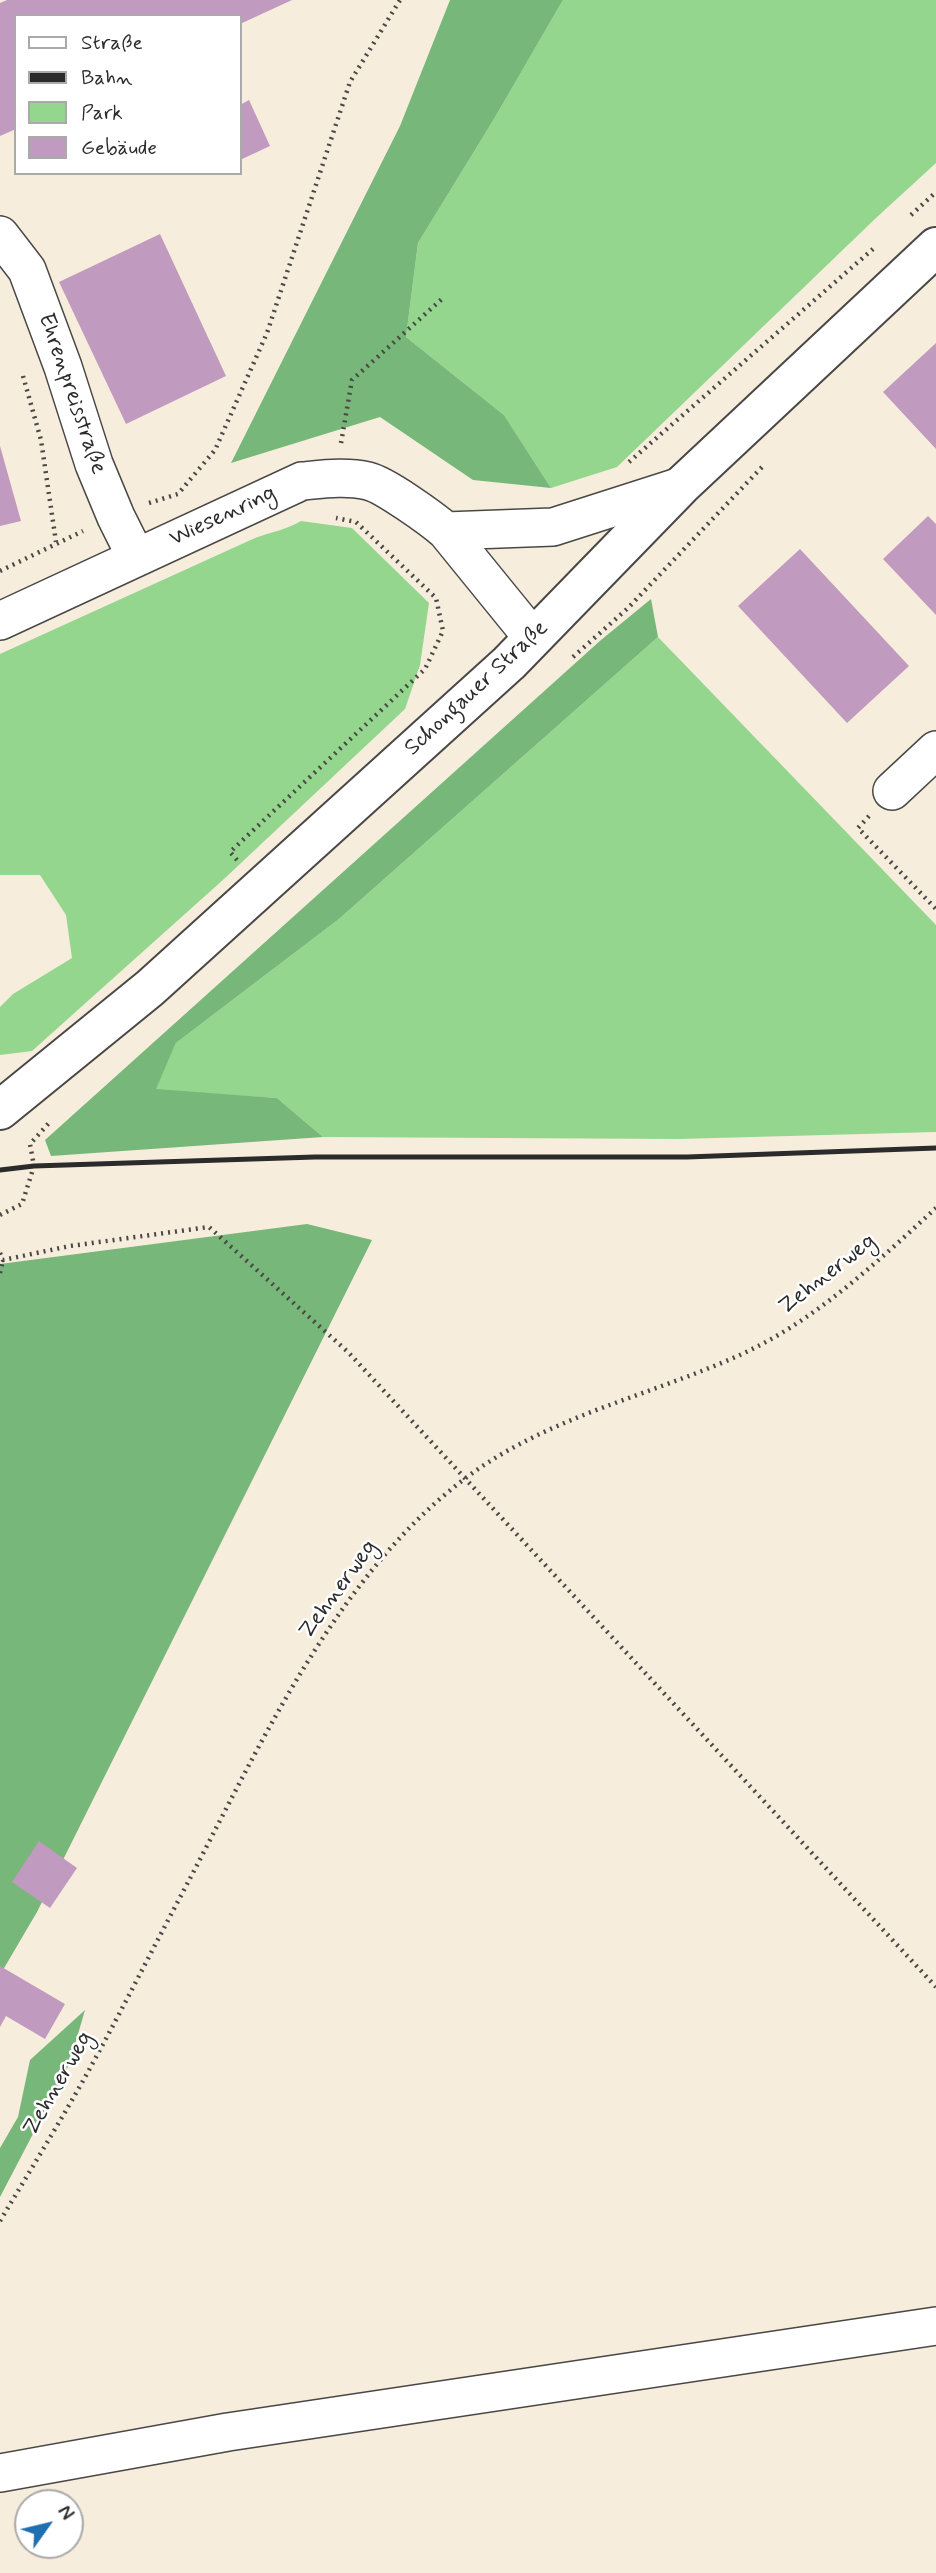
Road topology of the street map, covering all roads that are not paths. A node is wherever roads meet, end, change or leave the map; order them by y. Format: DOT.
graph roads {
  1 [pos="0,235"];
  2 [pos="936,247"];
  3 [pos="13,278"];
  4 [pos="681,486"];
  5 [pos="446,531"];
  6 [pos="136,557"];
  7 [pos="0,621"];
  8 [pos="533,638"];
  9 [pos="936,750"];
  10 [pos="892,791"];
  11 [pos="0,1110"];
  12 [pos="936,2326"];
  13 [pos="0,2473"];
  1 -- 3 [label="street, Ehrenpreisstraße"];
  2 -- 4 [label="main road, Schongauer Straße"];
  3 -- 6 [label="street, Ehrenpreisstraße"];
  4 -- 5 [label="street"];
  4 -- 8 [label="main road, Schongauer Straße"];
  5 -- 6 [label="street, Wiesenring"];
  5 -- 8 [label="street, Wiesenring"];
  6 -- 7 [label="street, Wiesenring"];
  8 -- 11 [label="main road, Schongauer Straße"];
  9 -- 10 [label="street"];
  12 -- 13 [label="street"];
}
